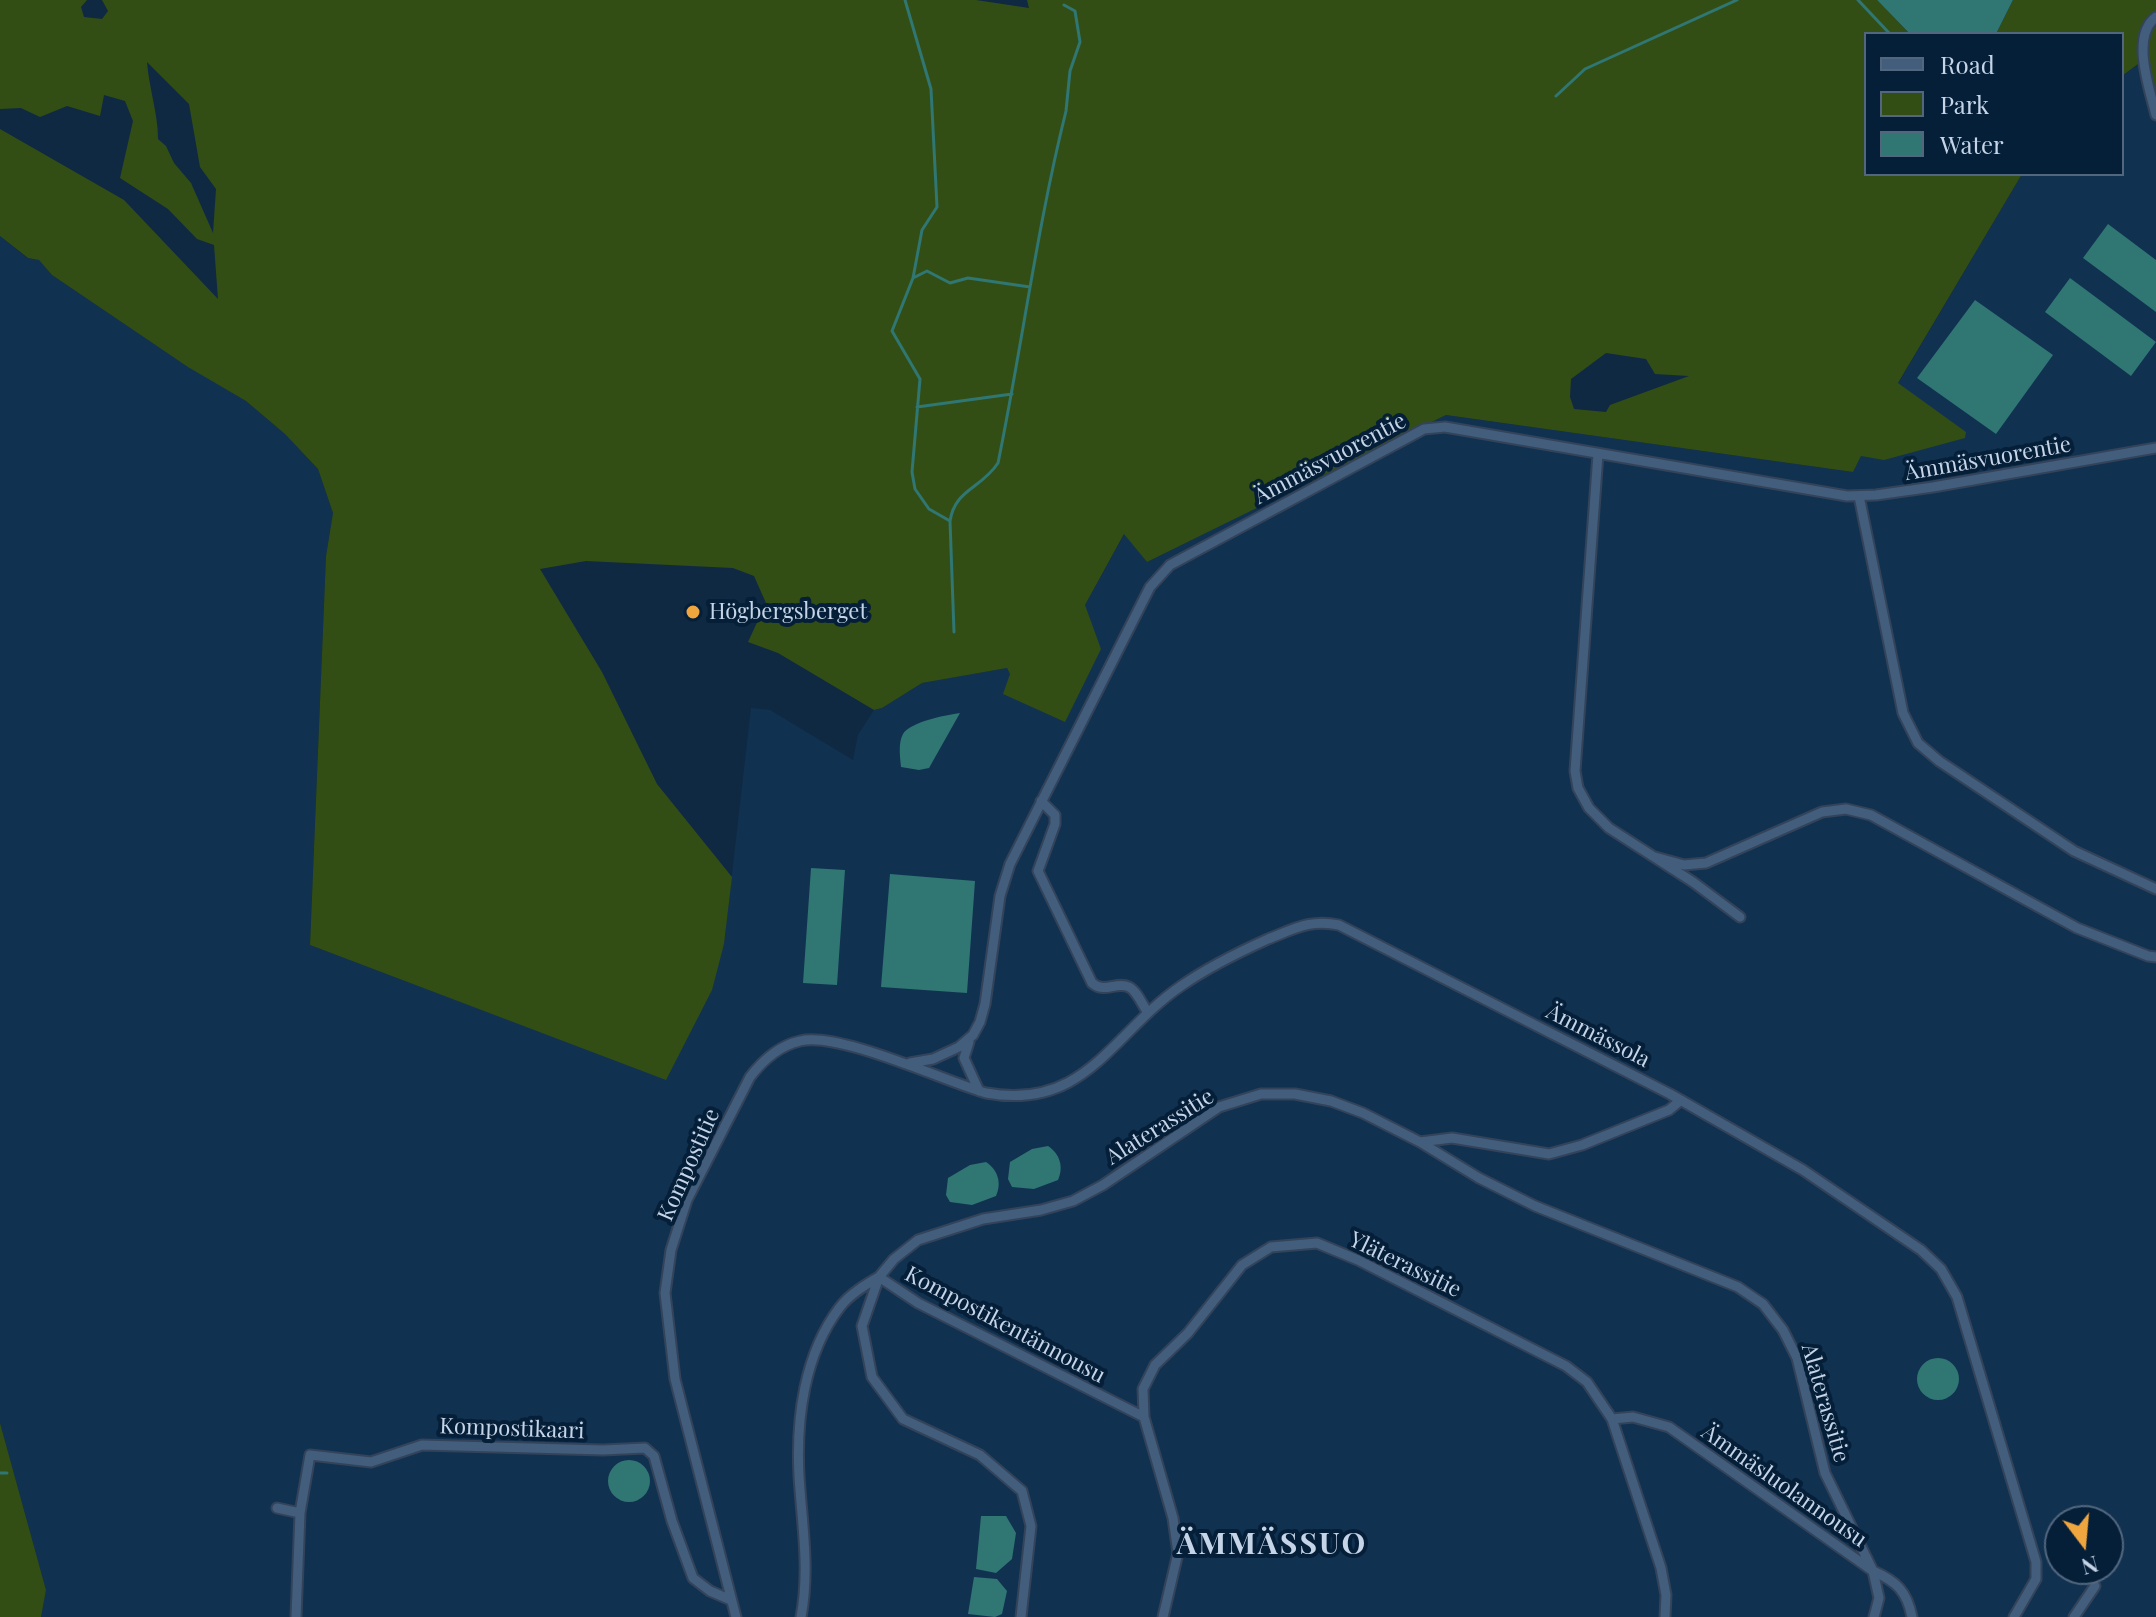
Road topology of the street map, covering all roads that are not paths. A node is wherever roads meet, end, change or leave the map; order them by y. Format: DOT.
graph roads {
  1 [pos="2156,17"];
  2 [pos="2156,115"];
  3 [pos="2156,448"];
  4 [pos="1598,454"];
  5 [pos="1859,496"];
  6 [pos="1041,801"];
  7 [pos="1655,857"];
  8 [pos="2156,889"];
  9 [pos="1740,917"];
  10 [pos="2156,957"];
  11 [pos="1148,1013"];
  12 [pos="973,1035"];
  13 [pos="897,1061"];
  14 [pos="979,1091"];
  15 [pos="1681,1100"];
  16 [pos="1420,1142"];
  17 [pos="879,1277"];
  18 [pos="1144,1417"];
  19 [pos="1612,1419"];
  20 [pos="277,1508"];
  21 [pos="300,1513"];
  22 [pos="1873,1571"];
  23 [pos="2095,1586"];
  24 [pos="731,1600"];
  25 [pos="296,1617"];
  26 [pos="736,1617"];
  27 [pos="801,1617"];
  28 [pos="1021,1617"];
  29 [pos="1163,1617"];
  30 [pos="1665,1617"];
  31 [pos="1874,1617"];
  32 [pos="1912,1617"];
  33 [pos="2014,1617"];
  34 [pos="2074,1617"];
  1 -- 2 [label="street"];
  3 -- 5 [label="street, Ämmäsvuorentie"];
  4 -- 5 [label="street, Ämmäsvuorentie"];
  4 -- 6 [label="street, Ämmäsvuorentie"];
  4 -- 7 [label="street"];
  5 -- 8 [label="street"];
  6 -- 11 [label="street"];
  6 -- 12 [label="street, Ämmäsvuorentie"];
  7 -- 9 [label="street"];
  7 -- 10 [label="street"];
  11 -- 14 [label="street, Ämmässola"];
  11 -- 15 [label="street, Ämmässola"];
  12 -- 13 [label="street"];
  12 -- 14 [label="street, Ämmäsvuorentie"];
  13 -- 14 [label="street, Ämmässola"];
  13 -- 24 [label="street, Kompostitie"];
  15 -- 16 [label="street"];
  15 -- 33 [label="street, Ämmässola"];
  16 -- 17 [label="street, Alaterassitie"];
  16 -- 22 [label="street, Alaterassitie"];
  17 -- 18 [label="street, Kompostikentännousu"];
  17 -- 27 [label="street, Kompostikentännousu"];
  17 -- 28 [label="street, Alaterassitie"];
  18 -- 19 [label="street, Yläterassitie"];
  18 -- 29 [label="street, Yläterassitie"];
  19 -- 22 [label="street, Ämmäsluolannousu"];
  19 -- 30 [label="street, Yläterassitie"];
  20 -- 21 [label="street"];
  21 -- 24 [label="street, Kompostikaari"];
  21 -- 25 [label="street, Kompostikaari"];
  22 -- 31 [label="street, Alaterassitie"];
  22 -- 32 [label="street, Ämmäsluolannousu"];
  23 -- 34 [label="street"];
  24 -- 26 [label="street, Kompostitie"];
}
